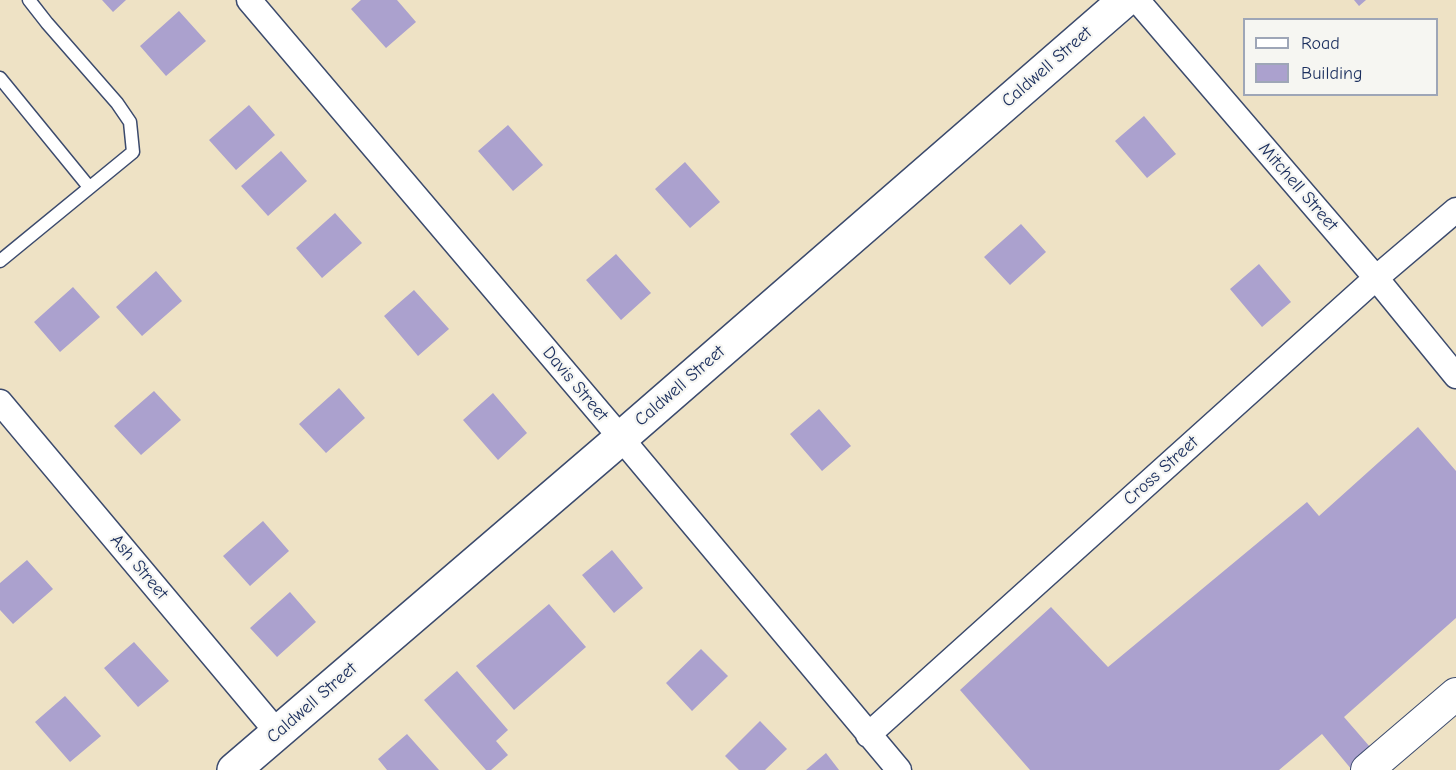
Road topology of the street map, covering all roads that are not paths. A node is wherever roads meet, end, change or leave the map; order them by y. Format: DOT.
graph roads {
  1 [pos="29,0"];
  2 [pos="249,0"];
  3 [pos="1125,0"];
  4 [pos="1137,0"];
  5 [pos="0,78"];
  6 [pos="89,187"];
  7 [pos="1456,210"];
  8 [pos="0,261"];
  9 [pos="1376,278"];
  10 [pos="1456,376"];
  11 [pos="0,402"];
  12 [pos="621,438"];
  13 [pos="1456,694"];
  14 [pos="277,732"];
  15 [pos="868,735"];
  16 [pos="234,770"];
  17 [pos="899,770"];
  18 [pos="1367,770"];
  1 -- 6 [label="lane"];
  2 -- 12 [label="street, Davis Street"];
  3 -- 12 [label="main road, Caldwell Street"];
  4 -- 9 [label="street, Mitchell Street"];
  5 -- 6 [label="lane"];
  6 -- 8 [label="lane"];
  7 -- 9 [label="street, Cross Street"];
  9 -- 10 [label="street, Mitchell Street"];
  9 -- 15 [label="street, Cross Street"];
  11 -- 14 [label="street, Ash Street"];
  12 -- 14 [label="main road, Caldwell Street"];
  12 -- 15 [label="street, Davis Street"];
  13 -- 18 [label="street"];
  14 -- 16 [label="main road, Caldwell Street"];
  15 -- 17 [label="street, Davis Street"];
}
